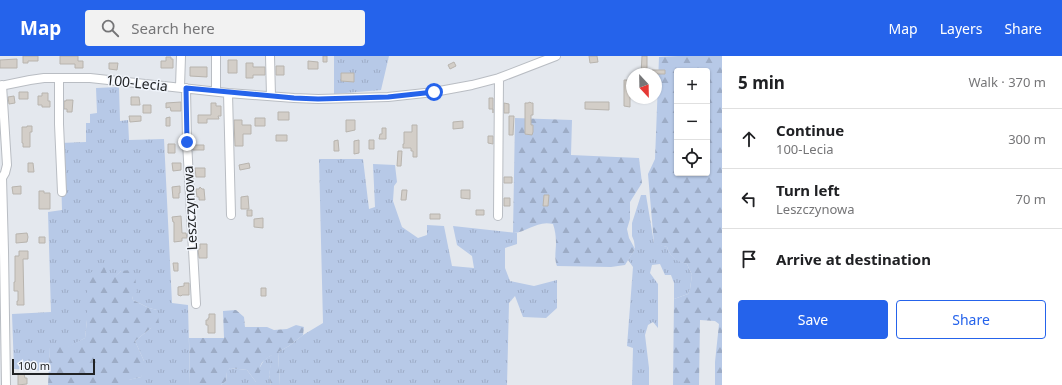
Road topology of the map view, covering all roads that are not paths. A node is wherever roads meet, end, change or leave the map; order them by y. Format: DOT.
graph roads {
  1 [pos="180,56"];
  2 [pos="216,56"];
  3 [pos="270,56"];
  4 [pos="556,56"];
  5 [pos="59,78"];
  6 [pos="499,78"];
  7 [pos="1,86"];
  8 [pos="183,88"];
  9 [pos="216,91"];
  10 [pos="228,93"];
  11 [pos="271,96"];
  12 [pos="1,178"];
  13 [pos="62,192"];
  14 [pos="231,215"];
  15 [pos="498,216"];
  16 [pos="2,251"];
  17 [pos="196,304"];
  18 [pos="3,323"];
  19 [pos="6,385"];
  1 -- 8 [label="street, Leszczynowa"];
  2 -- 9 [label="street"];
  3 -- 11 [label="street"];
  4 -- 6 [label="street, 100-Lecia"];
  5 -- 7 [label="street, 100-Lecia"];
  5 -- 8 [label="street, 100-Lecia"];
  5 -- 13 [label="street"];
  6 -- 11 [label="street, 100-Lecia"];
  6 -- 15 [label="street"];
  7 -- 12 [label="street"];
  8 -- 9 [label="street, 100-Lecia"];
  8 -- 17 [label="street, Leszczynowa"];
  9 -- 10 [label="street, 100-Lecia"];
  10 -- 11 [label="street, 100-Lecia"];
  10 -- 14 [label="street"];
  12 -- 16 [label="street"];
  16 -- 18 [label="street"];
  18 -- 19 [label="street"];
}
